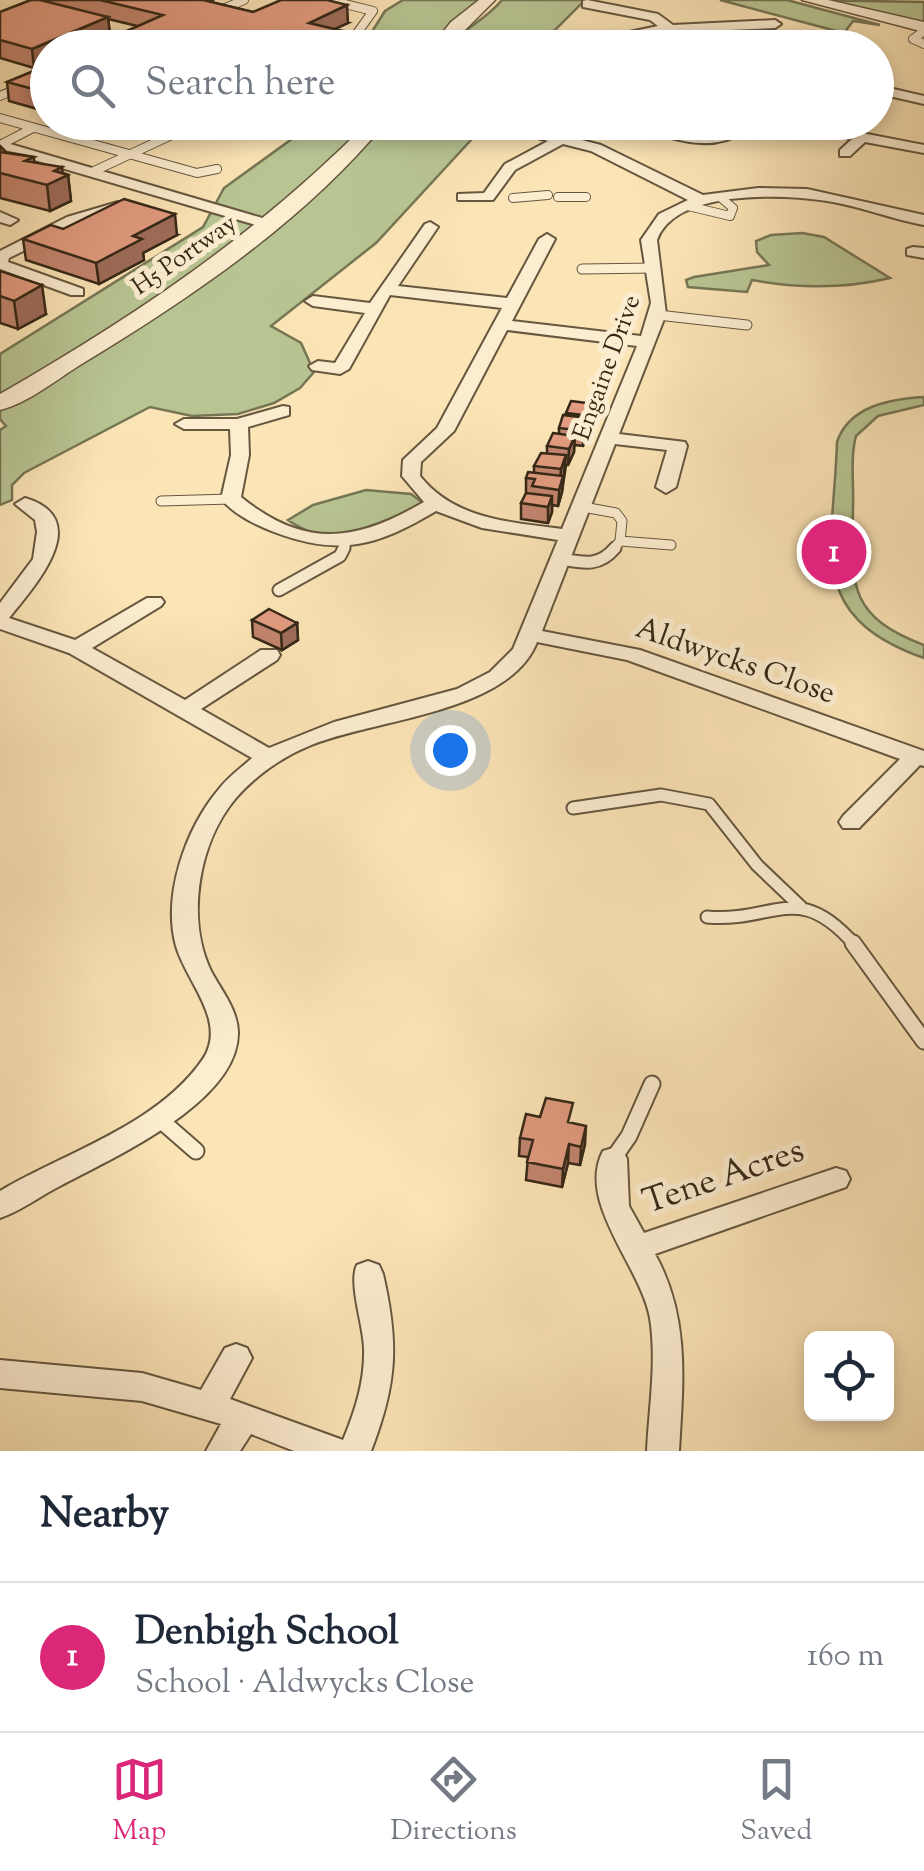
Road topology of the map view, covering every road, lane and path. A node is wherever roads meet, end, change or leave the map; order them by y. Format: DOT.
graph roads {
  1 [pos="244,0"];
  2 [pos="329,0"];
  3 [pos="488,0"];
  4 [pos="809,0"];
  5 [pos="587,4"];
  6 [pos="211,14"];
  7 [pos="775,24"];
  8 [pos="924,29"];
  9 [pos="359,30"];
  10 [pos="452,30"];
  11 [pos="676,30"];
  12 [pos="924,44"];
  13 [pos="30,84"];
  14 [pos="894,93"];
  15 [pos="0,96"];
  16 [pos="924,100"];
  17 [pos="0,118"];
  18 [pos="30,127"];
  19 [pos="30,129"];
  20 [pos="75,140"];
  21 [pos="160,140"];
  22 [pos="361,140"];
  23 [pos="556,140"];
  24 [pos="570,140"];
  25 [pos="860,140"];
  26 [pos="872,140"];
  27 [pos="0,145"];
  28 [pos="924,150"];
  29 [pos="845,153"];
  30 [pos="128,155"];
  31 [pos="217,169"];
  32 [pos="92,172"];
  33 [pos="152,191"];
  34 [pos="462,197"];
  35 [pos="488,197"];
  36 [pos="586,197"];
  37 [pos="512,198"];
  38 [pos="703,201"];
  39 [pos="226,215"];
  40 [pos="924,220"];
  41 [pos="271,225"];
  42 [pos="430,227"];
  43 [pos="547,239"];
  44 [pos="226,259"];
  45 [pos="0,264"];
  46 [pos="582,268"];
  47 [pos="655,268"];
  48 [pos="387,290"];
  49 [pos="77,292"];
  50 [pos="313,301"];
  51 [pos="514,304"];
  52 [pos="375,309"];
  53 [pos="658,316"];
  54 [pos="503,325"];
  55 [pos="747,325"];
  56 [pos="648,342"];
  57 [pos="318,366"];
  58 [pos="0,403"];
  59 [pos="283,411"];
  60 [pos="184,424"];
  61 [pos="238,424"];
  62 [pos="610,438"];
  63 [pos="666,487"];
  64 [pos="231,499"];
  65 [pos="160,501"];
  66 [pos="24,504"];
  67 [pos="435,504"];
  68 [pos="583,507"];
  69 [pos="570,536"];
  70 [pos="620,540"];
  71 [pos="346,543"];
  72 [pos="670,546"];
  73 [pos="561,559"];
  74 [pos="280,590"];
  75 [pos="154,602"];
  76 [pos="0,619"];
  77 [pos="532,635"];
  78 [pos="77,648"];
  79 [pos="269,655"];
  80 [pos="186,709"];
  81 [pos="268,757"];
  82 [pos="920,757"];
  83 [pos="574,808"];
  84 [pos="851,822"];
  85 [pos="800,906"];
  86 [pos="707,918"];
  87 [pos="924,1041"];
  88 [pos="652,1084"];
  89 [pos="156,1118"];
  90 [pos="196,1152"];
  91 [pos="613,1158"];
  92 [pos="836,1179"];
  93 [pos="0,1206"];
  94 [pos="637,1248"];
  95 [pos="368,1274"];
  96 [pos="236,1358"];
  97 [pos="0,1374"];
  98 [pos="209,1406"];
  99 [pos="244,1417"];
  100 [pos="222,1451"];
  101 [pos="332,1451"];
  102 [pos="355,1451"];
  103 [pos="663,1451"];
  1 -- 6 [label="lane"];
  2 -- 9 [label="lane"];
  3 -- 10 [label="street"];
  4 -- 8 [label="street"];
  5 -- 11 [label="street"];
  7 -- 11 [label="street"];
  8 -- 12 [label="lane"];
  13 -- 15 [label="lane"];
  14 -- 16 [label="street"];
  17 -- 18 [label="lane"];
  19 -- 27 [label="lane"];
  20 -- 30 [label="lane"];
  21 -- 30 [label="lane"];
  22 -- 41 [label="street, H5 Portway"];
  23 -- 35 [label="street"];
  24 -- 38 [label="street"];
  25 -- 29 [label="street"];
  26 -- 28 [label="street"];
  27 -- 32 [label="street"];
  30 -- 31 [label="lane"];
  30 -- 32 [label="lane"];
  32 -- 33 [label="street"];
  33 -- 39 [label="street"];
  33 -- 45 [label="street"];
  34 -- 35 [label="street"];
  35 -- 37 [label="street"];
  36 -- 37 [label="lane"];
  38 -- 40 [label="street"];
  38 -- 47 [label="street, Engaine Drive"];
  39 -- 41 [label="street"];
  39 -- 44 [label="street"];
  41 -- 44 [label="street, H5 Portway"];
  42 -- 48 [label="street"];
  43 -- 51 [label="street"];
  44 -- 58 [label="street, H5 Portway"];
  45 -- 49 [label="street"];
  46 -- 47 [label="lane"];
  47 -- 53 [label="street, Engaine Drive"];
  48 -- 51 [label="street"];
  48 -- 52 [label="street"];
  50 -- 52 [label="street"];
  51 -- 54 [label="street"];
  52 -- 57 [label="street"];
  53 -- 55 [label="lane"];
  53 -- 56 [label="street, Engaine Drive"];
  54 -- 56 [label="street"];
  54 -- 67 [label="street"];
  56 -- 62 [label="street, Engaine Drive"];
  59 -- 61 [label="street"];
  60 -- 61 [label="street"];
  61 -- 64 [label="street"];
  62 -- 63 [label="street"];
  62 -- 68 [label="street, Engaine Drive"];
  64 -- 65 [label="lane"];
  64 -- 71 [label="street"];
  66 -- 76 [label="street"];
  67 -- 69 [label="street"];
  67 -- 71 [label="street"];
  68 -- 69 [label="street, Engaine Drive"];
  68 -- 70 [label="lane"];
  69 -- 73 [label="street, Engaine Drive"];
  70 -- 72 [label="lane"];
  70 -- 73 [label="lane"];
  71 -- 74 [label="lane"];
  73 -- 77 [label="street, Engaine Drive"];
  75 -- 78 [label="street"];
  76 -- 78 [label="street"];
  77 -- 81 [label="street, Engaine Drive"];
  77 -- 82 [label="street, Aldwycks Close"];
  78 -- 80 [label="street"];
  79 -- 80 [label="street"];
  80 -- 81 [label="street"];
  81 -- 89 [label="street, Engaine Drive"];
  82 -- 84 [label="street, Aldwycks Close"];
  83 -- 85 [label="lane"];
  85 -- 86 [label="lane"];
  85 -- 87 [label="lane"];
  88 -- 91 [label="lane"];
  89 -- 90 [label="lane"];
  89 -- 93 [label="street"];
  91 -- 94 [label="street, Tene Acres"];
  92 -- 94 [label="street, Tene Acres"];
  94 -- 103 [label="street, Tene Acres"];
  95 -- 102 [label="street"];
  96 -- 98 [label="street"];
  97 -- 98 [label="street"];
  98 -- 99 [label="street"];
  99 -- 100 [label="street"];
  99 -- 101 [label="street"];
}
